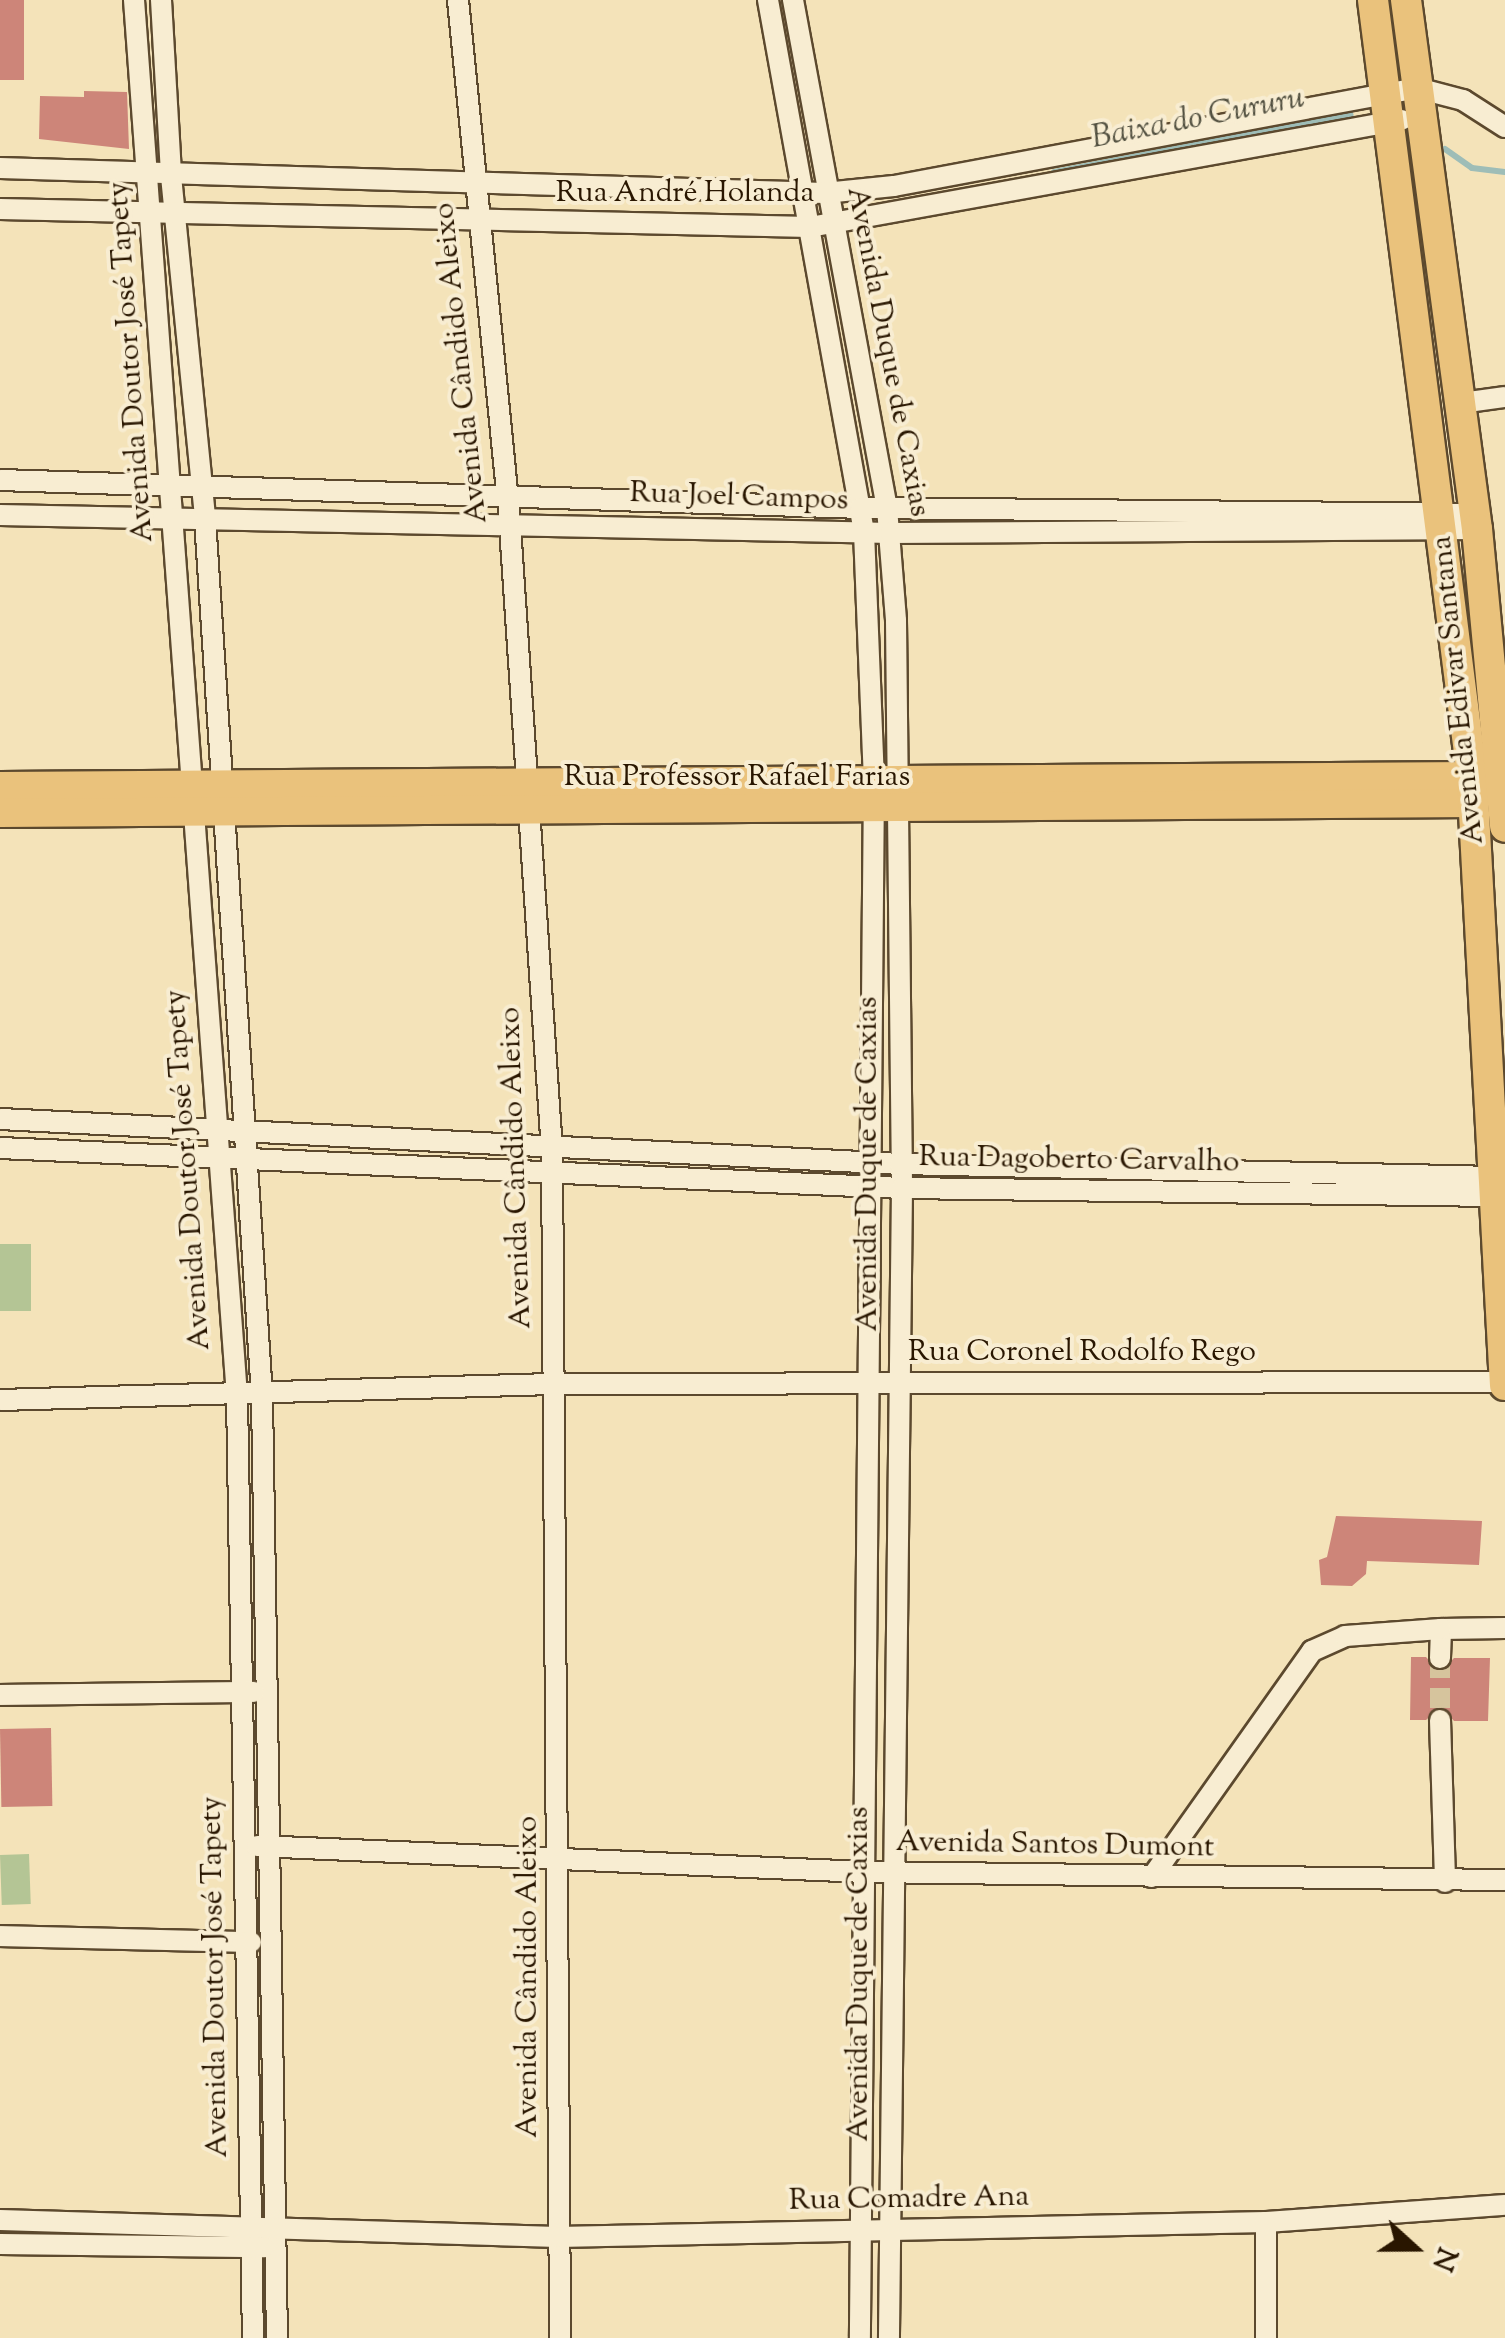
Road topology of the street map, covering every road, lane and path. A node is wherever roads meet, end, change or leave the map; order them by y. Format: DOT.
graph roads {
  1 [pos="134,0"];
  2 [pos="161,0"];
  3 [pos="458,0"];
  4 [pos="768,0"];
  5 [pos="794,0"];
  6 [pos="1373,0"];
  7 [pos="1406,0"];
  8 [pos="1419,102"];
  9 [pos="1387,109"];
  10 [pos="1505,127"];
  11 [pos="0,168"];
  12 [pos="148,174"];
  13 [pos="171,176"];
  14 [pos="474,185"];
  15 [pos="815,193"];
  16 [pos="0,210"];
  17 [pos="150,217"];
  18 [pos="176,217"];
  19 [pos="480,222"];
  20 [pos="832,224"];
  21 [pos="810,226"];
  22 [pos="1505,397"];
  23 [pos="1461,404"];
  24 [pos="0,480"];
  25 [pos="174,484"];
  26 [pos="202,487"];
  27 [pos="508,497"];
  28 [pos="860,508"];
  29 [pos="888,508"];
  30 [pos="0,514"];
  31 [pos="205,518"];
  32 [pos="175,521"];
  33 [pos="1476,521"];
  34 [pos="509,522"];
  35 [pos="1441,522"];
  36 [pos="864,532"];
  37 [pos="891,533"];
  38 [pos="0,786"];
  39 [pos="222,787"];
  40 [pos="1473,790"];
  41 [pos="886,796"];
  42 [pos="528,799"];
  43 [pos="192,802"];
  44 [pos="0,814"];
  45 [pos="222,816"];
  46 [pos="1505,827"];
  47 [pos="0,1119"];
  48 [pos="215,1134"];
  49 [pos="243,1135"];
  50 [pos="0,1148"];
  51 [pos="552,1150"];
  52 [pos="216,1162"];
  53 [pos="871,1162"];
  54 [pos="244,1164"];
  55 [pos="900,1164"];
  56 [pos="552,1174"];
  57 [pos="873,1187"];
  58 [pos="1497,1187"];
  59 [pos="902,1188"];
  60 [pos="898,1382"];
  61 [pos="552,1384"];
  62 [pos="873,1384"];
  63 [pos="1505,1384"];
  64 [pos="236,1396"];
  65 [pos="262,1396"];
  66 [pos="0,1400"];
  67 [pos="1505,1628"];
  68 [pos="1441,1630"];
  69 [pos="1440,1658"];
  70 [pos="266,1692"];
  71 [pos="242,1693"];
  72 [pos="0,1696"];
  73 [pos="1440,1720"];
  74 [pos="245,1846"];
  75 [pos="270,1846"];
  76 [pos="560,1859"];
  77 [pos="865,1872"];
  78 [pos="890,1873"];
  79 [pos="1152,1878"];
  80 [pos="1505,1880"];
  81 [pos="1445,1882"];
  82 [pos="0,1936"];
  83 [pos="268,1941"];
  84 [pos="242,1942"];
  85 [pos="1505,2205"];
  86 [pos="0,2220"];
  87 [pos="1266,2222"];
  88 [pos="273,2224"];
  89 [pos="250,2225"];
  90 [pos="888,2231"];
  91 [pos="860,2232"];
  92 [pos="313,2233"];
  93 [pos="558,2238"];
  94 [pos="0,2244"];
  95 [pos="274,2247"];
  96 [pos="251,2248"];
  97 [pos="253,2338"];
  98 [pos="277,2338"];
  99 [pos="560,2338"];
  100 [pos="860,2338"];
  101 [pos="889,2338"];
  102 [pos="1266,2338"];
  1 -- 12 [label="street, Avenida Doutor José Tapety"];
  2 -- 13 [label="street, Avenida Doutor José Tapety"];
  3 -- 14 [label="street, Avenida Cândido Aleixo"];
  4 -- 15 [label="street, Avenida Duque de Caxias"];
  5 -- 15 [label="street, Avenida Duque de Caxias"];
  6 -- 9 [label="highway, Avenida Edivar Santana"];
  7 -- 8 [label="highway, Avenida Edivar Santana"];
  8 -- 9 [label="street, Rua André Holanda"];
  8 -- 9 [label="street, Rua André Holanda"];
  8 -- 10 [label="street"];
  8 -- 23 [label="highway, Avenida Edivar Santana"];
  9 -- 15 [label="street, Rua André Holanda"];
  9 -- 20 [label="street, Rua André Holanda"];
  9 -- 35 [label="highway, Avenida Edivar Santana"];
  11 -- 12 [label="street, Rua André Holanda"];
  12 -- 13 [label="street, Rua André Holanda"];
  12 -- 17 [label="street, Avenida Doutor José Tapety"];
  13 -- 14 [label="street, Rua André Holanda"];
  13 -- 18 [label="street, Avenida Doutor José Tapety"];
  14 -- 15 [label="street, Rua André Holanda"];
  14 -- 19 [label="street, Avenida Cândido Aleixo"];
  15 -- 20 [label="street, Avenida Duque de Caxias"];
  15 -- 21 [label="street, Avenida Duque de Caxias"];
  16 -- 17 [label="street, Rua André Holanda"];
  17 -- 18 [label="street, Rua André Holanda"];
  17 -- 25 [label="street, Avenida Doutor José Tapety"];
  18 -- 19 [label="street, Rua André Holanda"];
  18 -- 26 [label="street, Avenida Doutor José Tapety"];
  19 -- 21 [label="street, Rua André Holanda"];
  19 -- 27 [label="street, Avenida Cândido Aleixo"];
  20 -- 21 [label="street, Rua André Holanda"];
  20 -- 29 [label="street, Avenida Duque de Caxias"];
  21 -- 28 [label="street, Avenida Duque de Caxias"];
  22 -- 23 [label="street"];
  23 -- 33 [label="highway, Avenida Edivar Santana"];
  24 -- 25 [label="street, Rua Joel Campos"];
  25 -- 26 [label="street, Rua Joel Campos"];
  25 -- 32 [label="street, Avenida Doutor José Tapety"];
  26 -- 27 [label="street, Rua Joel Campos"];
  26 -- 31 [label="street, Avenida Doutor José Tapety"];
  27 -- 28 [label="street, Rua Joel Campos"];
  27 -- 34 [label="street, Avenida Cândido Aleixo"];
  28 -- 29 [label="street, Rua Joel Campos"];
  28 -- 36 [label="street, Avenida Duque de Caxias"];
  29 -- 35 [label="street, Rua Joel Campos"];
  29 -- 37 [label="street, Avenida Duque de Caxias"];
  30 -- 32 [label="street, Rua Joel Campos"];
  31 -- 32 [label="street, Rua Joel Campos"];
  31 -- 34 [label="street, Rua Joel Campos"];
  31 -- 39 [label="street, Avenida Doutor José Tapety"];
  32 -- 43 [label="street, Avenida Doutor José Tapety"];
  33 -- 35 [label="street, Rua Joel Campos"];
  33 -- 46 [label="highway, Avenida Edivar Santana"];
  34 -- 36 [label="street, Rua Joel Campos"];
  34 -- 42 [label="street, Avenida Cândido Aleixo"];
  35 -- 37 [label="street, Rua Joel Campos"];
  35 -- 40 [label="highway, Avenida Edivar Santana"];
  36 -- 37 [label="street, Rua Joel Campos"];
  36 -- 41 [label="street, Avenida Duque de Caxias"];
  37 -- 41 [label="street, Avenida Duque de Caxias"];
  38 -- 43 [label="main road, Rua Professor Rafael Farias"];
  39 -- 42 [label="main road, Rua Professor Rafael Farias"];
  39 -- 43 [label="main road, Rua Professor Rafael Farias"];
  39 -- 45 [label="street, Avenida Doutor José Tapety"];
  40 -- 41 [label="main road, Rua Professor Rafael Farias"];
  40 -- 58 [label="highway, Avenida Edivar Santana"];
  41 -- 42 [label="main road, Rua Professor Rafael Farias"];
  41 -- 53 [label="street, Avenida Duque de Caxias"];
  41 -- 55 [label="street, Avenida Duque de Caxias"];
  42 -- 45 [label="main road, Rua Professor Rafael Farias"];
  42 -- 51 [label="street, Avenida Cândido Aleixo"];
  43 -- 44 [label="main road, Rua Professor Rafael Farias"];
  43 -- 45 [label="main road, Rua Professor Rafael Farias"];
  43 -- 48 [label="street, Avenida Doutor José Tapety"];
  45 -- 49 [label="street, Avenida Doutor José Tapety"];
  47 -- 48 [label="street, Rua Dagoberto Carvalho"];
  48 -- 49 [label="street, Rua Dagoberto Carvalho"];
  48 -- 52 [label="street, Avenida Doutor José Tapety"];
  49 -- 51 [label="street, Rua Dagoberto Carvalho"];
  49 -- 54 [label="street, Avenida Doutor José Tapety"];
  50 -- 52 [label="street, Rua Dagoberto Carvalho"];
  51 -- 53 [label="street, Rua Dagoberto Carvalho"];
  51 -- 56 [label="street, Avenida Cândido Aleixo"];
  52 -- 54 [label="street, Rua Dagoberto Carvalho"];
  52 -- 64 [label="street, Avenida Doutor José Tapety"];
  53 -- 55 [label="street, Rua Dagoberto Carvalho"];
  53 -- 57 [label="street, Avenida Duque de Caxias"];
  54 -- 56 [label="street, Rua Dagoberto Carvalho"];
  54 -- 65 [label="street, Avenida Doutor José Tapety"];
  55 -- 58 [label="street, Rua Dagoberto Carvalho"];
  55 -- 59 [label="street, Avenida Duque de Caxias"];
  56 -- 57 [label="street, Rua Dagoberto Carvalho"];
  56 -- 61 [label="street, Avenida Cândido Aleixo"];
  57 -- 59 [label="street, Rua Dagoberto Carvalho"];
  57 -- 62 [label="street, Avenida Duque de Caxias"];
  58 -- 59 [label="street, Rua Dagoberto Carvalho"];
  58 -- 63 [label="highway, Avenida Edivar Santana"];
  59 -- 60 [label="street, Avenida Duque de Caxias"];
  60 -- 62 [label="street, Rua Coronel Rodolfo Rego"];
  60 -- 63 [label="street, Rua Coronel Rodolfo Rego"];
  60 -- 78 [label="street, Avenida Duque de Caxias"];
  61 -- 62 [label="street, Rua Coronel Rodolfo Rego"];
  61 -- 65 [label="street, Rua Coronel Rodolfo Rego"];
  61 -- 76 [label="street, Avenida Cândido Aleixo"];
  62 -- 77 [label="street, Avenida Duque de Caxias"];
  64 -- 65 [label="street, Rua Coronel Rodolfo Rego"];
  64 -- 66 [label="street, Rua Coronel Rodolfo Rego"];
  64 -- 71 [label="street, Avenida Doutor José Tapety"];
  65 -- 70 [label="street, Avenida Doutor José Tapety"];
  67 -- 68 [label="street"];
  68 -- 69 [label="street"];
  68 -- 79 [label="street"];
  70 -- 71 [label="street"];
  70 -- 75 [label="street, Avenida Doutor José Tapety"];
  71 -- 72 [label="street"];
  71 -- 74 [label="street, Avenida Doutor José Tapety"];
  73 -- 81 [label="street"];
  74 -- 75 [label="street, Avenida Santos Dumont"];
  74 -- 84 [label="street, Avenida Doutor José Tapety"];
  75 -- 76 [label="street, Avenida Santos Dumont"];
  75 -- 83 [label="street, Avenida Doutor José Tapety"];
  76 -- 77 [label="street, Avenida Santos Dumont"];
  76 -- 93 [label="street, Avenida Cândido Aleixo"];
  77 -- 78 [label="street, Avenida Santos Dumont"];
  77 -- 91 [label="street, Avenida Duque de Caxias"];
  78 -- 79 [label="street, Avenida Santos Dumont"];
  78 -- 90 [label="street, Avenida Duque de Caxias"];
  79 -- 81 [label="street, Avenida Santos Dumont"];
  80 -- 81 [label="street, Avenida Santos Dumont"];
  82 -- 84 [label="street"];
  83 -- 84 [label="street"];
  83 -- 88 [label="street, Avenida Doutor José Tapety"];
  84 -- 89 [label="street, Avenida Doutor José Tapety"];
  85 -- 87 [label="street, Rua Comadre Ana"];
  86 -- 89 [label="street, Rua Comadre Ana"];
  87 -- 90 [label="street, Rua Comadre Ana"];
  87 -- 102 [label="street"];
  88 -- 89 [label="street, Rua Comadre Ana"];
  88 -- 92 [label="street, Rua Comadre Ana"];
  88 -- 95 [label="street, Avenida Doutor José Tapety"];
  89 -- 96 [label="street, Avenida Doutor José Tapety"];
  90 -- 91 [label="street, Rua Comadre Ana"];
  90 -- 101 [label="street, Avenida Duque de Caxias"];
  91 -- 93 [label="street, Rua Comadre Ana"];
  91 -- 100 [label="street, Avenida Duque de Caxias"];
  92 -- 93 [label="street, Rua Comadre Ana"];
  92 -- 95 [label="street, Rua Comadre Ana"];
  93 -- 99 [label="street, Avenida Cândido Aleixo"];
  94 -- 96 [label="street, Rua Comadre Ana"];
  95 -- 96 [label="street, Rua Comadre Ana"];
  95 -- 98 [label="street, Avenida Doutor José Tapety"];
  96 -- 97 [label="street, Avenida Doutor José Tapety"];
}
